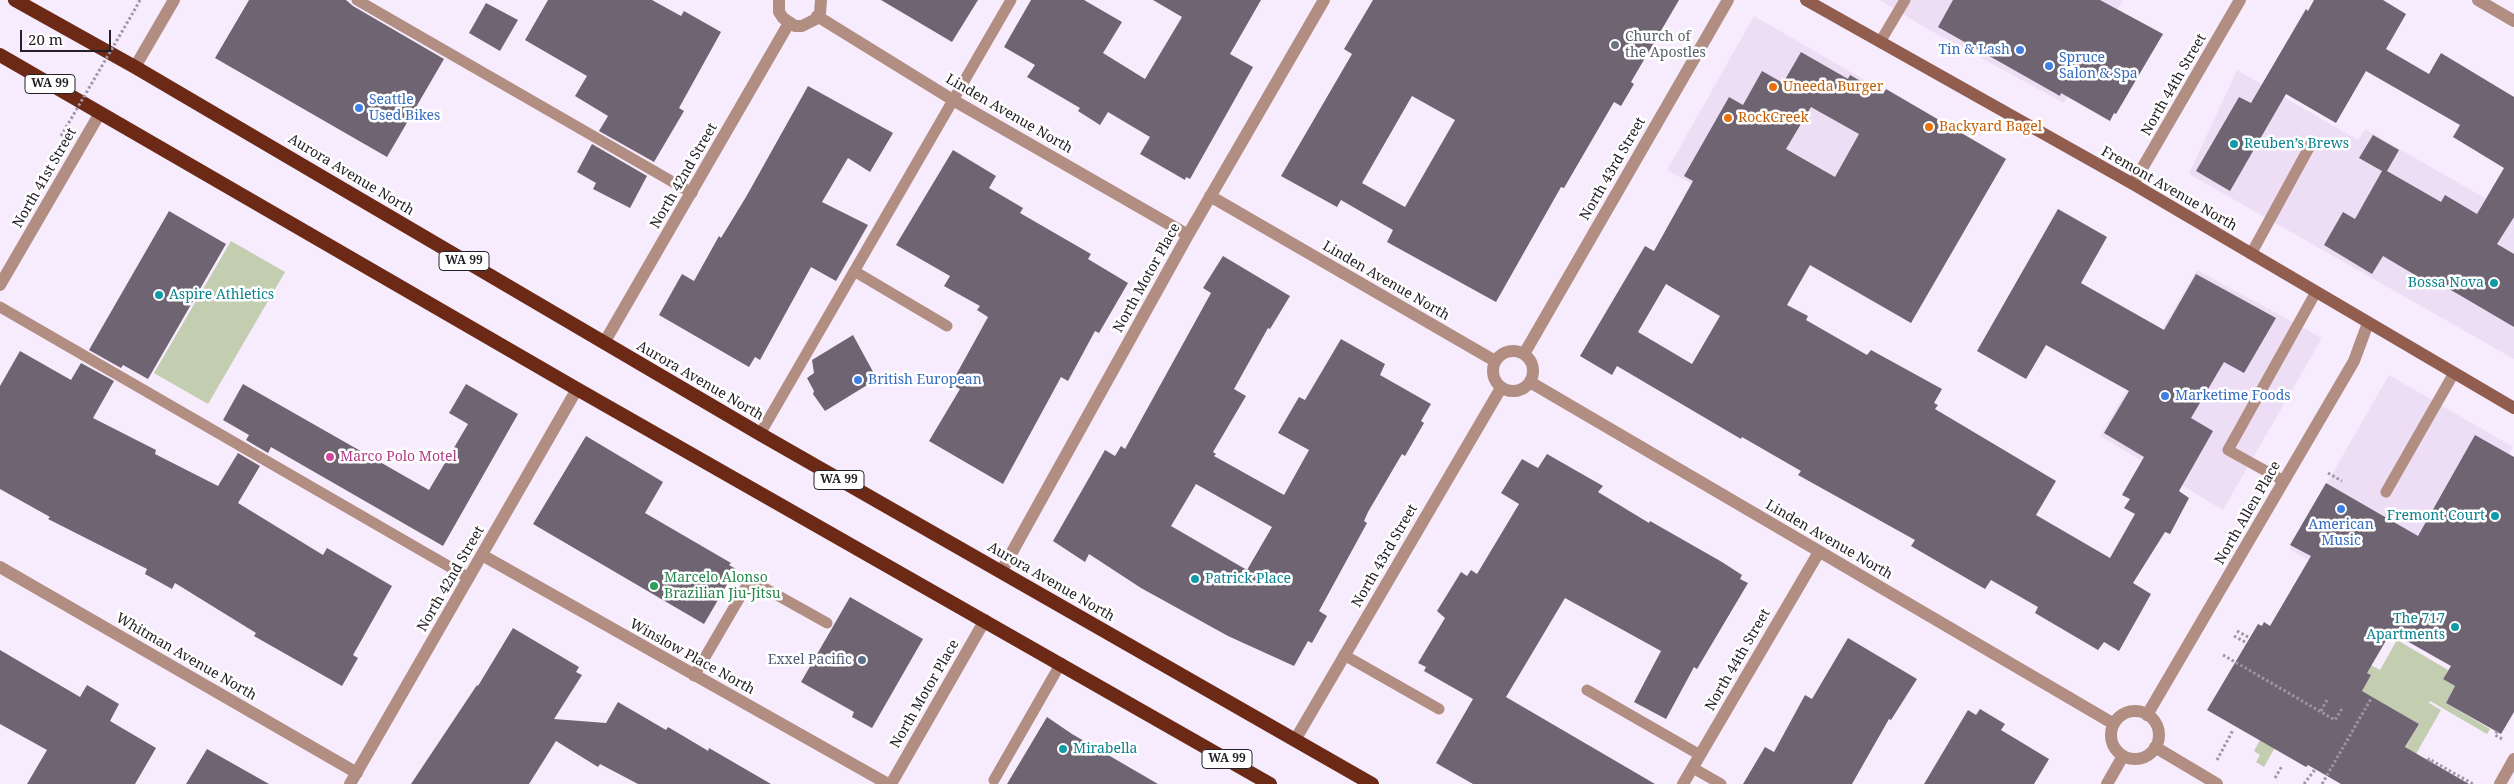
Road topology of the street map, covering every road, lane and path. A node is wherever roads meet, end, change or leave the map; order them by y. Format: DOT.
graph roads {
  1 [pos="15,0"];
  2 [pos="140,0"];
  3 [pos="174,0"];
  4 [pos="357,0"];
  5 [pos="779,0"];
  6 [pos="821,0"];
  7 [pos="1011,0"];
  8 [pos="1324,0"];
  9 [pos="1728,0"];
  10 [pos="1806,0"];
  11 [pos="1905,0"];
  12 [pos="2240,0"];
  13 [pos="2478,0"];
  14 [pos="817,16"];
  15 [pos="2514,21"];
  16 [pos="789,23"];
  17 [pos="1880,42"];
  18 [pos="0,54"];
  19 [pos="136,67"];
  20 [pos="953,100"];
  21 [pos="100,113"];
  22 [pos="61,136"];
  23 [pos="2311,144"];
  24 [pos="2133,184"];
  25 [pos="692,193"];
  26 [pos="1210,196"];
  27 [pos="1188,235"];
  28 [pos="2251,254"];
  29 [pos="854,271"];
  30 [pos="0,284"];
  31 [pos="2316,292"];
  32 [pos="0,306"];
  33 [pos="2368,323"];
  34 [pos="947,326"];
  35 [pos="604,343"];
  36 [pos="1524,354"];
  37 [pos="1495,361"];
  38 [pos="2454,373"];
  39 [pos="1530,382"];
  40 [pos="1501,388"];
  41 [pos="577,389"];
  42 [pos="2237,392"];
  43 [pos="2206,400"];
  44 [pos="2514,408"];
  45 [pos="760,434"];
  46 [pos="2328,473"];
  47 [pos="2284,481"];
  48 [pos="2342,481"];
  49 [pos="2386,492"];
  50 [pos="1818,552"];
  51 [pos="482,555"];
  52 [pos="0,567"];
  53 [pos="1001,572"];
  54 [pos="469,578"];
  55 [pos="985,620"];
  56 [pos="827,623"];
  57 [pos="2237,631"];
  58 [pos="2234,636"];
  59 [pos="2250,638"];
  60 [pos="2247,643"];
  61 [pos="1344,655"];
  62 [pos="2223,655"];
  63 [pos="1061,663"];
  64 [pos="694,676"];
  65 [pos="1587,690"];
  66 [pos="2372,697"];
  67 [pos="2328,698"];
  68 [pos="2343,707"];
  69 [pos="1439,709"];
  70 [pos="2321,711"];
  71 [pos="2147,715"];
  72 [pos="2114,724"];
  73 [pos="2234,730"];
  74 [pos="2497,731"];
  75 [pos="2501,739"];
  76 [pos="1294,740"];
  77 [pos="2155,747"];
  78 [pos="1700,755"];
  79 [pos="2123,756"];
  80 [pos="2514,759"];
  81 [pos="2216,761"];
  82 [pos="2428,761"];
  83 [pos="2282,766"];
  84 [pos="2314,767"];
  85 [pos="1693,768"];
  86 [pos="354,778"];
  87 [pos="2275,778"];
  88 [pos="994,780"];
  89 [pos="889,784"];
  90 [pos="1270,784"];
  91 [pos="1372,784"];
  92 [pos="1683,784"];
  93 [pos="1721,784"];
  94 [pos="2107,784"];
  95 [pos="2217,784"];
  96 [pos="2304,784"];
  97 [pos="2322,784"];
  98 [pos="2473,784"];
  99 [pos="2500,784"];
  1 -- 19 [label="highway, Aurora Avenue North / WA 99"];
  2 -- 22 [label="path, bridge"];
  3 -- 19 [label="street"];
  4 -- 25 [label="lane"];
  5 -- 16 [label="street"];
  6 -- 14 [label="street"];
  7 -- 20 [label="lane"];
  8 -- 26 [label="street, North Motor Place"];
  9 -- 36 [label="street, North 43rd Street"];
  10 -- 17 [label="main road, Fremont Avenue North"];
  11 -- 17 [label="lane"];
  12 -- 24 [label="street, North 44th Street"];
  13 -- 15 [label="street"];
  14 -- 16 [label="street"];
  14 -- 20 [label="street, Linden Avenue North"];
  16 -- 25 [label="street, North 42nd Street"];
  17 -- 24 [label="main road, Fremont Avenue North"];
  18 -- 21 [label="highway, WA 99"];
  19 -- 35 [label="highway, Aurora Avenue North / WA 99"];
  20 -- 27 [label="street, Linden Avenue North"];
  20 -- 29 [label="lane"];
  21 -- 30 [label="street, North 41st Street"];
  21 -- 41 [label="highway, WA 99"];
  23 -- 28 [label="lane"];
  24 -- 28 [label="main road, Fremont Avenue North"];
  25 -- 35 [label="street, North 42nd Street"];
  26 -- 27 [label="street, North Motor Place"];
  26 -- 37 [label="street, Linden Avenue North"];
  27 -- 53 [label="street, North Motor Place"];
  28 -- 31 [label="main road, Fremont Avenue North"];
  29 -- 34 [label="lane"];
  29 -- 45 [label="lane"];
  31 -- 33 [label="main road, Fremont Avenue North"];
  31 -- 47 [label="lane"];
  32 -- 54 [label="lane"];
  33 -- 38 [label="main road, Fremont Avenue North"];
  33 -- 47 [label="street, North Allen Place"];
  35 -- 45 [label="highway, Aurora Avenue North / WA 99"];
  36 -- 37 [label="street"];
  36 -- 39 [label="street"];
  37 -- 40 [label="street"];
  38 -- 44 [label="main road, Fremont Avenue North"];
  38 -- 49 [label="lane"];
  39 -- 40 [label="street"];
  39 -- 50 [label="street, Linden Avenue North"];
  40 -- 61 [label="street, North 43rd Street"];
  41 -- 51 [label="street, North 42nd Street"];
  41 -- 55 [label="highway, WA 99"];
  42 -- 43 [label="path"];
  45 -- 53 [label="highway, Aurora Avenue North / WA 99"];
  46 -- 48 [label="path"];
  47 -- 71 [label="street, North Allen Place"];
  50 -- 72 [label="street, Linden Avenue North"];
  50 -- 78 [label="street, North 44th Street"];
  51 -- 54 [label="street, North 42nd Street"];
  51 -- 64 [label="street, Winslow Place North"];
  52 -- 86 [label="street, Whitman Avenue North"];
  53 -- 76 [label="highway, Aurora Avenue North / WA 99"];
  54 -- 86 [label="street, North 42nd Street"];
  55 -- 63 [label="highway, WA 99"];
  55 -- 89 [label="street, North Motor Place"];
  56 -- 64 [label="lane"];
  57 -- 59 [label="path"];
  58 -- 60 [label="path"];
  61 -- 69 [label="lane"];
  61 -- 76 [label="street, North 43rd Street"];
  62 -- 70 [label="path"];
  63 -- 88 [label="lane"];
  63 -- 90 [label="highway, WA 99"];
  64 -- 89 [label="street, Winslow Place North"];
  65 -- 78 [label="lane"];
  66 -- 97 [label="path"];
  67 -- 70 [label="path"];
  68 -- 70 [label="path"];
  71 -- 72 [label="street"];
  71 -- 77 [label="street"];
  72 -- 79 [label="street"];
  73 -- 81 [label="path"];
  74 -- 75 [label="path"];
  76 -- 91 [label="highway, Aurora Avenue North / WA 99"];
  77 -- 79 [label="street"];
  77 -- 95 [label="street"];
  78 -- 85 [label="street, North 44th Street"];
  79 -- 94 [label="street"];
  80 -- 99 [label="street"];
  82 -- 98 [label="path"];
  83 -- 87 [label="path"];
  84 -- 96 [label="path"];
  85 -- 92 [label="street, North 44th Street"];
  85 -- 93 [label="lane"];
}
